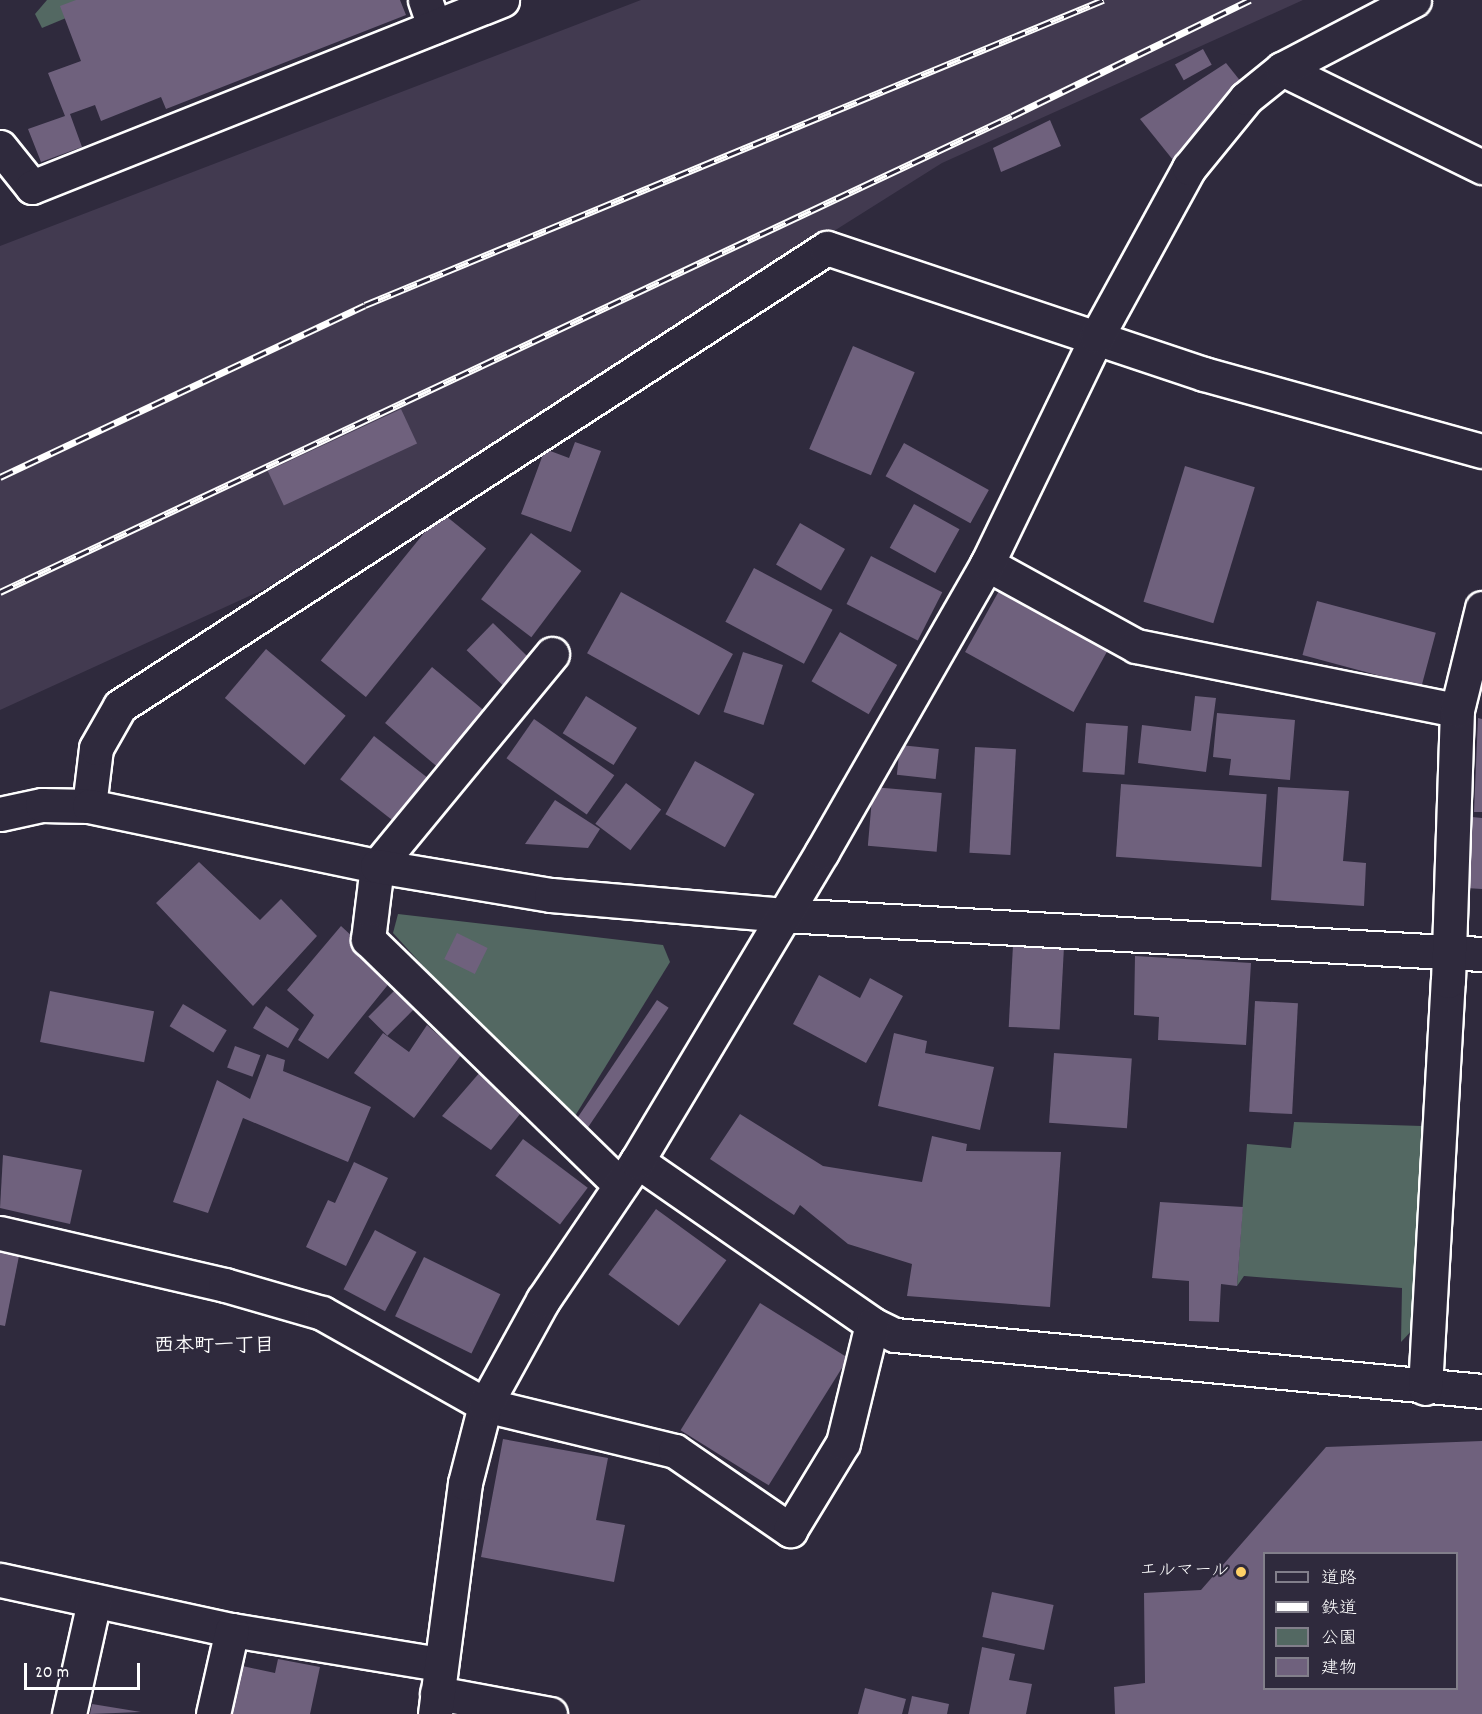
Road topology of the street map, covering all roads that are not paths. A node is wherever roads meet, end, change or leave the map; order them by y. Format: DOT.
graph roads {
  1 [pos="502,0"];
  2 [pos="1414,0"];
  3 [pos="429,13"];
  4 [pos="1282,69"];
  5 [pos="0,147"];
  6 [pos="1482,167"];
  7 [pos="1097,336"];
  8 [pos="1482,451"];
  9 [pos="987,564"];
  10 [pos="1482,608"];
  11 [pos="552,654"];
  12 [pos="1457,710"];
  13 [pos="89,806"];
  14 [pos="0,814"];
  15 [pos="377,866"];
  16 [pos="784,915"];
  17 [pos="1448,952"];
  18 [pos="1482,954"];
  19 [pos="628,1173"];
  20 [pos="0,1233"];
  21 [pos="872,1324"];
  22 [pos="1425,1388"];
  23 [pos="1482,1391"];
  24 [pos="486,1406"];
  25 [pos="0,1580"];
  26 [pos="94,1601"];
  27 [pos="232,1629"];
  28 [pos="437,1690"];
  29 [pos="69,1714"];
  30 [pos="213,1714"];
  31 [pos="550,1714"];
  1 -- 3 [label="street"];
  2 -- 4 [label="street"];
  3 -- 5 [label="street"];
  4 -- 6 [label="street"];
  4 -- 7 [label="street"];
  7 -- 8 [label="street"];
  7 -- 9 [label="street"];
  7 -- 13 [label="street"];
  9 -- 12 [label="street"];
  9 -- 16 [label="street"];
  10 -- 12 [label="street"];
  11 -- 15 [label="street"];
  12 -- 17 [label="street"];
  13 -- 14 [label="street"];
  13 -- 15 [label="street"];
  15 -- 16 [label="street"];
  15 -- 19 [label="street"];
  16 -- 17 [label="street"];
  16 -- 19 [label="street"];
  17 -- 18 [label="street"];
  17 -- 22 [label="street"];
  19 -- 21 [label="street"];
  19 -- 24 [label="street"];
  20 -- 24 [label="street"];
  21 -- 22 [label="street"];
  21 -- 24 [label="street"];
  22 -- 23 [label="street"];
  24 -- 28 [label="street"];
  25 -- 26 [label="street"];
  26 -- 27 [label="street"];
  26 -- 29 [label="street"];
  27 -- 28 [label="street"];
  27 -- 30 [label="street"];
  28 -- 31 [label="street"];
}
